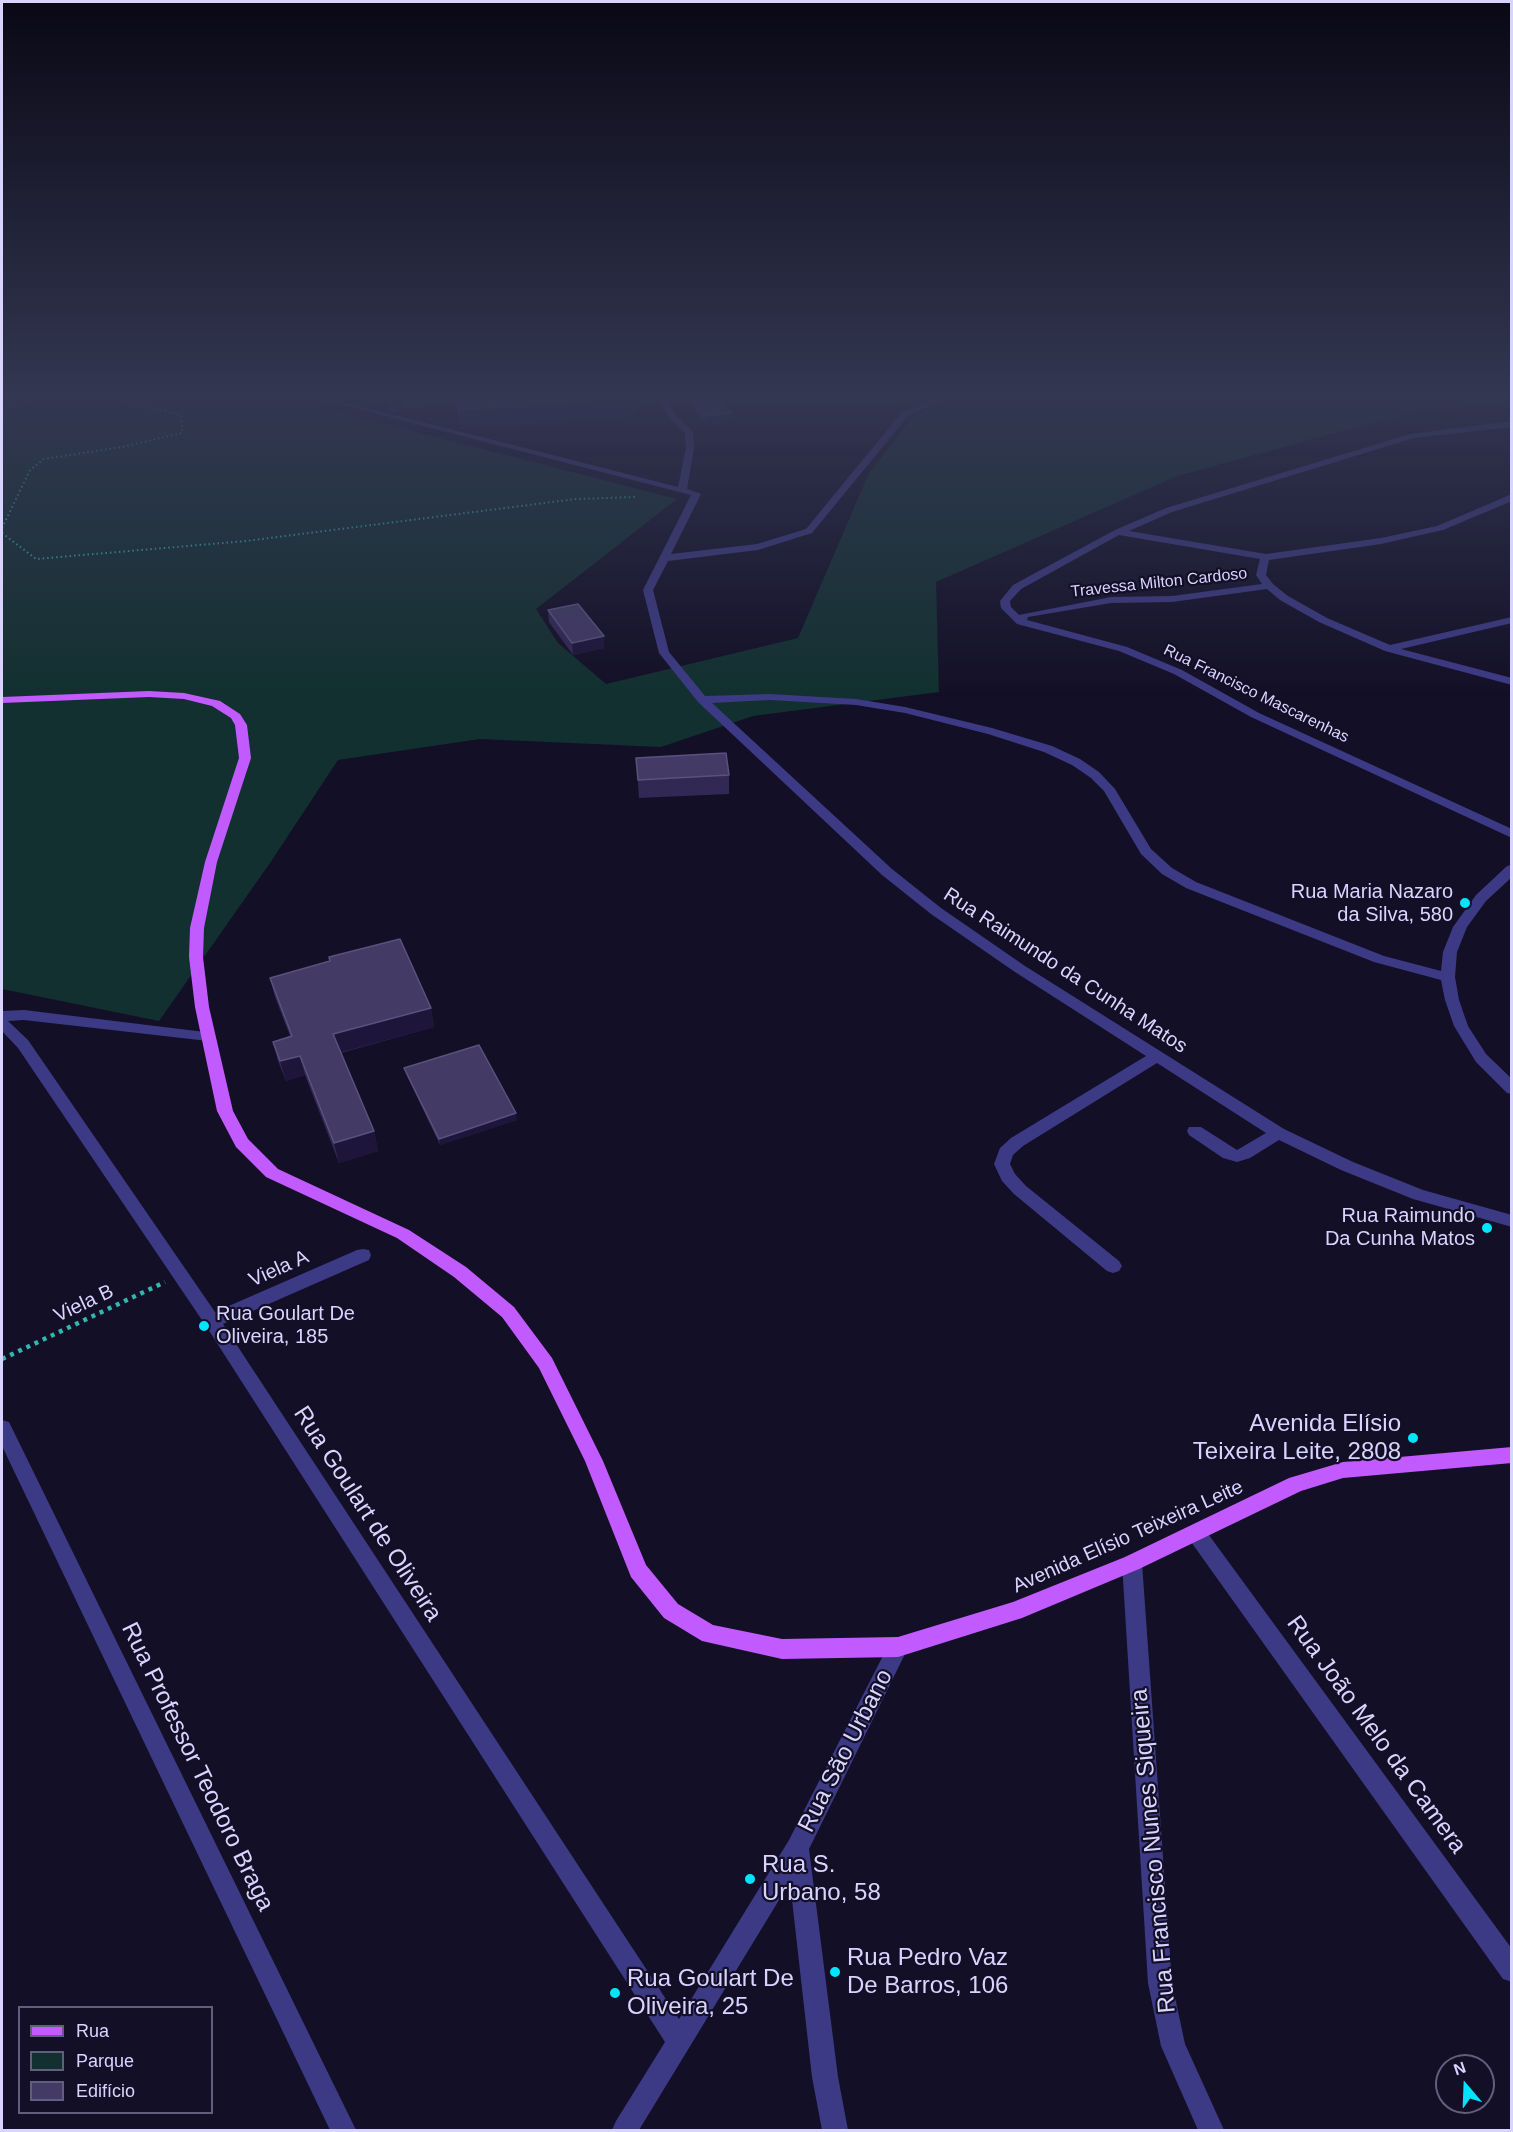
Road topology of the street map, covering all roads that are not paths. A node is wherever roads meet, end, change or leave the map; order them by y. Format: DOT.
graph roads {
  1 [pos="694,498"];
  2 [pos="836,498"];
  3 [pos="1207,498"];
  4 [pos="1509,498"];
  5 [pos="1118,532"];
  6 [pos="1266,557"];
  7 [pos="664,558"];
  8 [pos="1269,586"];
  9 [pos="1017,619"];
  10 [pos="1512,620"];
  11 [pos="1389,648"];
  12 [pos="1512,682"];
  13 [pos="2,700"];
  14 [pos="702,700"];
  15 [pos="1512,834"];
  16 [pos="1512,869"];
  17 [pos="1448,977"];
  18 [pos="2,1016"];
  19 [pos="2,1023"];
  20 [pos="208,1036"];
  21 [pos="1156,1056"];
  22 [pos="1512,1089"];
  23 [pos="1195,1131"];
  24 [pos="1278,1132"];
  25 [pos="1512,1221"];
  26 [pos="363,1255"];
  27 [pos="1113,1266"];
  28 [pos="212,1321"];
  29 [pos="2,1428"];
  30 [pos="1512,1455"];
  31 [pos="1196,1533"];
  32 [pos="1132,1563"];
  33 [pos="897,1647"];
  34 [pos="797,1848"];
  35 [pos="1512,1970"];
  36 [pos="678,2040"];
  37 [pos="343,2130"];
  38 [pos="625,2130"];
  39 [pos="835,2130"];
  40 [pos="1210,2130"];
  1 -- 7 [label="street"];
  2 -- 7 [label="street"];
  3 -- 5 [label="street"];
  4 -- 6 [label="street"];
  5 -- 6 [label="street"];
  5 -- 9 [label="street"];
  6 -- 8 [label="street"];
  7 -- 14 [label="street, Rua Raimundo da Cunha Matos"];
  8 -- 9 [label="street, Travessa Milton Cardoso"];
  8 -- 11 [label="street"];
  9 -- 15 [label="street, Rua Francisco Mascarenhas"];
  10 -- 11 [label="street"];
  11 -- 12 [label="street"];
  13 -- 20 [label="main road, Avenida Elísio Teixeira Leite"];
  14 -- 17 [label="street"];
  14 -- 21 [label="street, Rua Raimundo da Cunha Matos"];
  16 -- 17 [label="street"];
  17 -- 22 [label="street"];
  18 -- 20 [label="street"];
  19 -- 28 [label="street, Rua Goulart de Oliveira"];
  20 -- 33 [label="main road, Avenida Elísio Teixeira Leite"];
  21 -- 24 [label="street, Rua Raimundo da Cunha Matos"];
  21 -- 27 [label="street"];
  23 -- 24 [label="street"];
  24 -- 25 [label="street, Rua Raimundo da Cunha Matos"];
  26 -- 28 [label="street, Viela A"];
  28 -- 36 [label="street, Rua Goulart de Oliveira"];
  29 -- 37 [label="street, Rua Professor Teodoro Braga"];
  30 -- 31 [label="main road, Avenida Elísio Teixeira Leite"];
  31 -- 32 [label="main road, Avenida Elísio Teixeira Leite"];
  31 -- 35 [label="street, Rua João Melo da Camera"];
  32 -- 33 [label="main road, Avenida Elísio Teixeira Leite"];
  32 -- 40 [label="street, Rua Francisco Nunes Siqueira"];
  33 -- 34 [label="street, Rua São Urbano"];
  34 -- 36 [label="street, Rua São Urbano"];
  34 -- 39 [label="street"];
  36 -- 38 [label="street, Rua São Urbano"];
}
